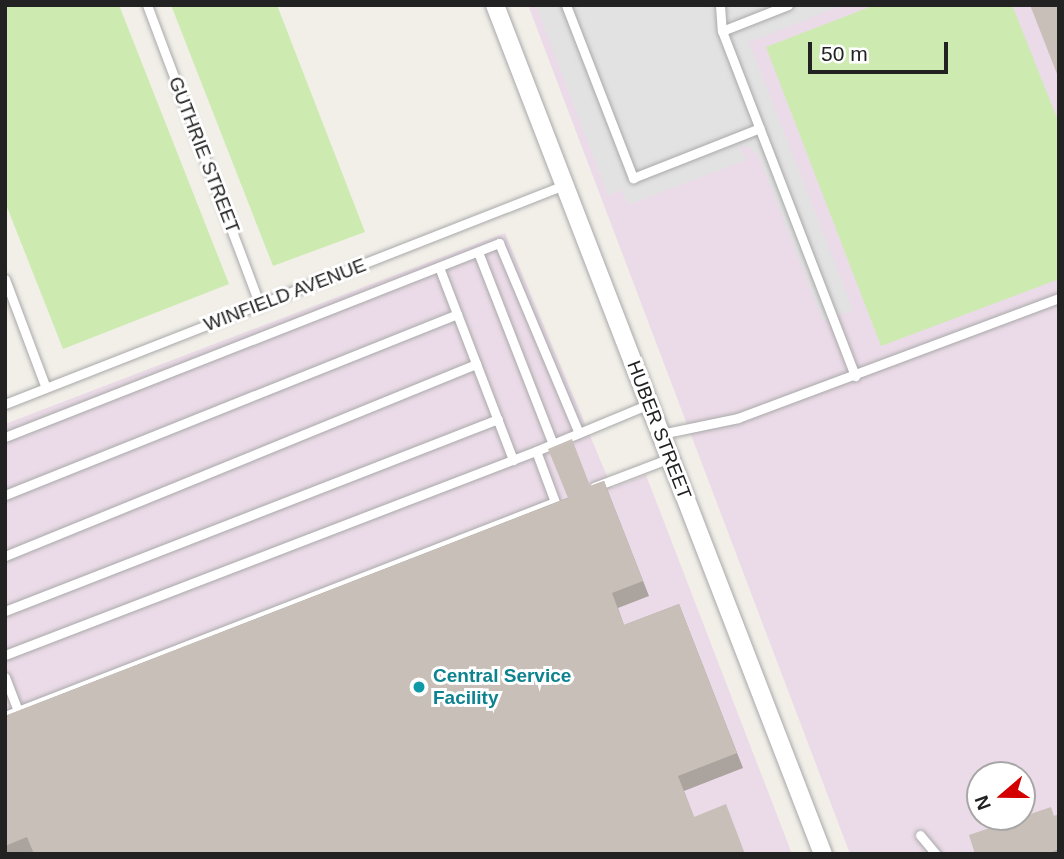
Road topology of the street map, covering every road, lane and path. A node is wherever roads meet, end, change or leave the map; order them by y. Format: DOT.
graph roads {
  1 [pos="147,5"];
  2 [pos="495,5"];
  3 [pos="566,5"];
  4 [pos="788,5"];
  5 [pos="718,7"];
  6 [pos="722,31"];
  7 [pos="760,128"];
  8 [pos="564,185"];
  9 [pos="478,252"];
  10 [pos="439,267"];
  11 [pos="5,279"];
  12 [pos="1059,298"];
  13 [pos="260,305"];
  14 [pos="457,314"];
  15 [pos="476,364"];
  16 [pos="855,376"];
  17 [pos="46,388"];
  18 [pos="5,404"];
  19 [pos="649,404"];
  20 [pos="498,419"];
  21 [pos="579,433"];
  22 [pos="661,434"];
  23 [pos="5,437"];
  24 [pos="553,444"];
  25 [pos="536,451"];
  26 [pos="670,458"];
  27 [pos="513,460"];
  28 [pos="592,488"];
  29 [pos="5,495"];
  30 [pos="567,497"];
  31 [pos="555,502"];
  32 [pos="5,556"];
  33 [pos="5,611"];
  34 [pos="5,655"];
  35 [pos="5,677"];
  36 [pos="18,711"];
  37 [pos="5,716"];
  38 [pos="920,835"];
  39 [pos="823,854"];
  40 [pos="936,854"];
  1 -- 13 [label="lane, GUTHRIE STREET"];
  2 -- 8 [label="street, HUBER STREET"];
  3 -- 7 [label="lane"];
  4 -- 6 [label="lane"];
  5 -- 6 [label="lane"];
  6 -- 7 [label="lane"];
  7 -- 16 [label="lane"];
  8 -- 13 [label="lane, WINFIELD AVENUE"];
  8 -- 19 [label="street, HUBER STREET"];
  9 -- 10 [label="lane"];
  9 -- 21 [label="lane"];
  9 -- 24 [label="lane"];
  10 -- 14 [label="lane"];
  10 -- 23 [label="lane"];
  11 -- 17 [label="lane"];
  12 -- 16 [label="lane"];
  13 -- 17 [label="lane, WINFIELD AVENUE"];
  14 -- 15 [label="lane"];
  14 -- 29 [label="lane"];
  15 -- 20 [label="lane"];
  15 -- 32 [label="lane"];
  16 -- 22 [label="lane"];
  17 -- 18 [label="lane, WINFIELD AVENUE"];
  19 -- 21 [label="lane"];
  19 -- 22 [label="street, HUBER STREET"];
  20 -- 27 [label="lane"];
  20 -- 33 [label="lane"];
  21 -- 24 [label="lane"];
  22 -- 26 [label="street, HUBER STREET"];
  24 -- 25 [label="lane"];
  25 -- 27 [label="lane"];
  25 -- 31 [label="lane"];
  26 -- 28 [label="lane"];
  26 -- 39 [label="street, HUBER STREET"];
  27 -- 34 [label="lane"];
  30 -- 31 [label="lane"];
  31 -- 36 [label="lane"];
  35 -- 36 [label="lane"];
  36 -- 37 [label="lane"];
  38 -- 40 [label="lane"];
}
